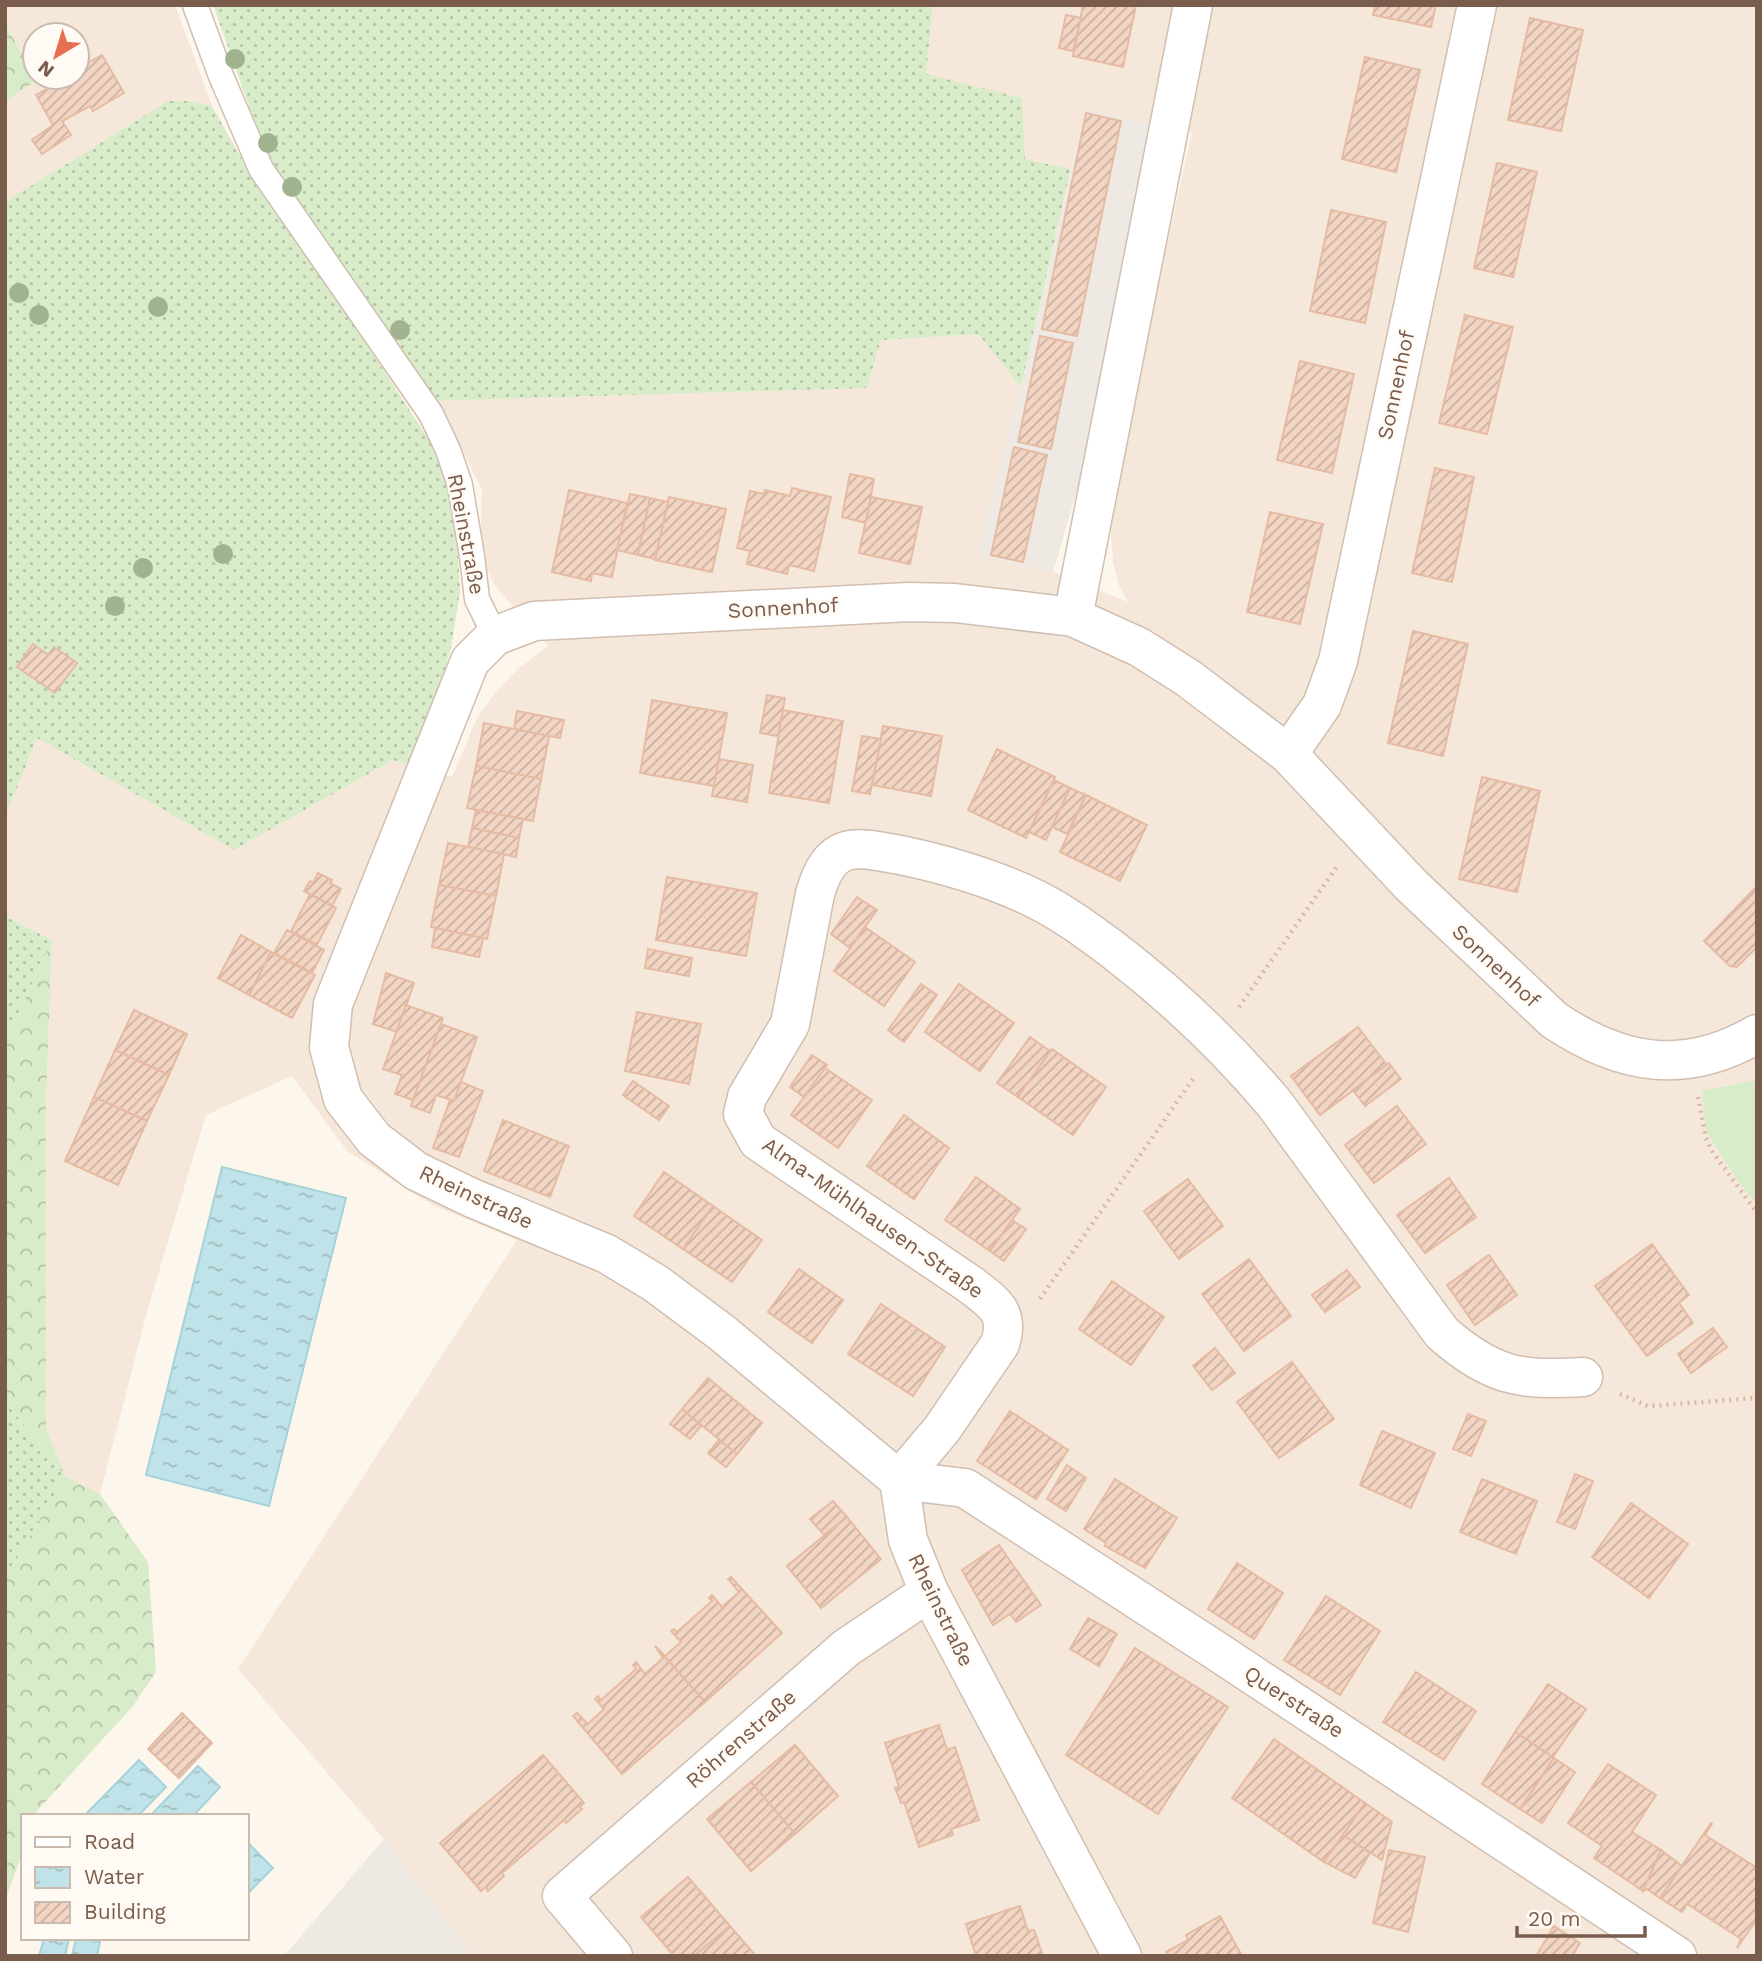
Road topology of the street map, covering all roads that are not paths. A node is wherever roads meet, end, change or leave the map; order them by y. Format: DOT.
graph roads {
  1 [pos="195,5"];
  2 [pos="1193,5"];
  3 [pos="1477,5"];
  4 [pos="1073,617"];
  5 [pos="495,636"];
  6 [pos="1288,754"];
  7 [pos="1757,1034"];
  8 [pos="1583,1377"];
  9 [pos="899,1480"];
  10 [pos="929,1592"];
  11 [pos="613,1956"];
  12 [pos="1122,1956"];
  13 [pos="1677,1956"];
  1 -- 5 [label="lane, Rheinstraße"];
  2 -- 4 [label="street"];
  3 -- 6 [label="street, Sonnenhof"];
  4 -- 5 [label="street, Sonnenhof"];
  4 -- 6 [label="street, Sonnenhof"];
  5 -- 9 [label="street, Rheinstraße"];
  6 -- 7 [label="street, Sonnenhof"];
  8 -- 9 [label="street, Alma-Mühlhausen-Straße"];
  9 -- 10 [label="street, Rheinstraße"];
  9 -- 13 [label="street, Querstraße"];
  10 -- 11 [label="street, Röhrenstraße"];
  10 -- 12 [label="street, Rheinstraße"];
}
